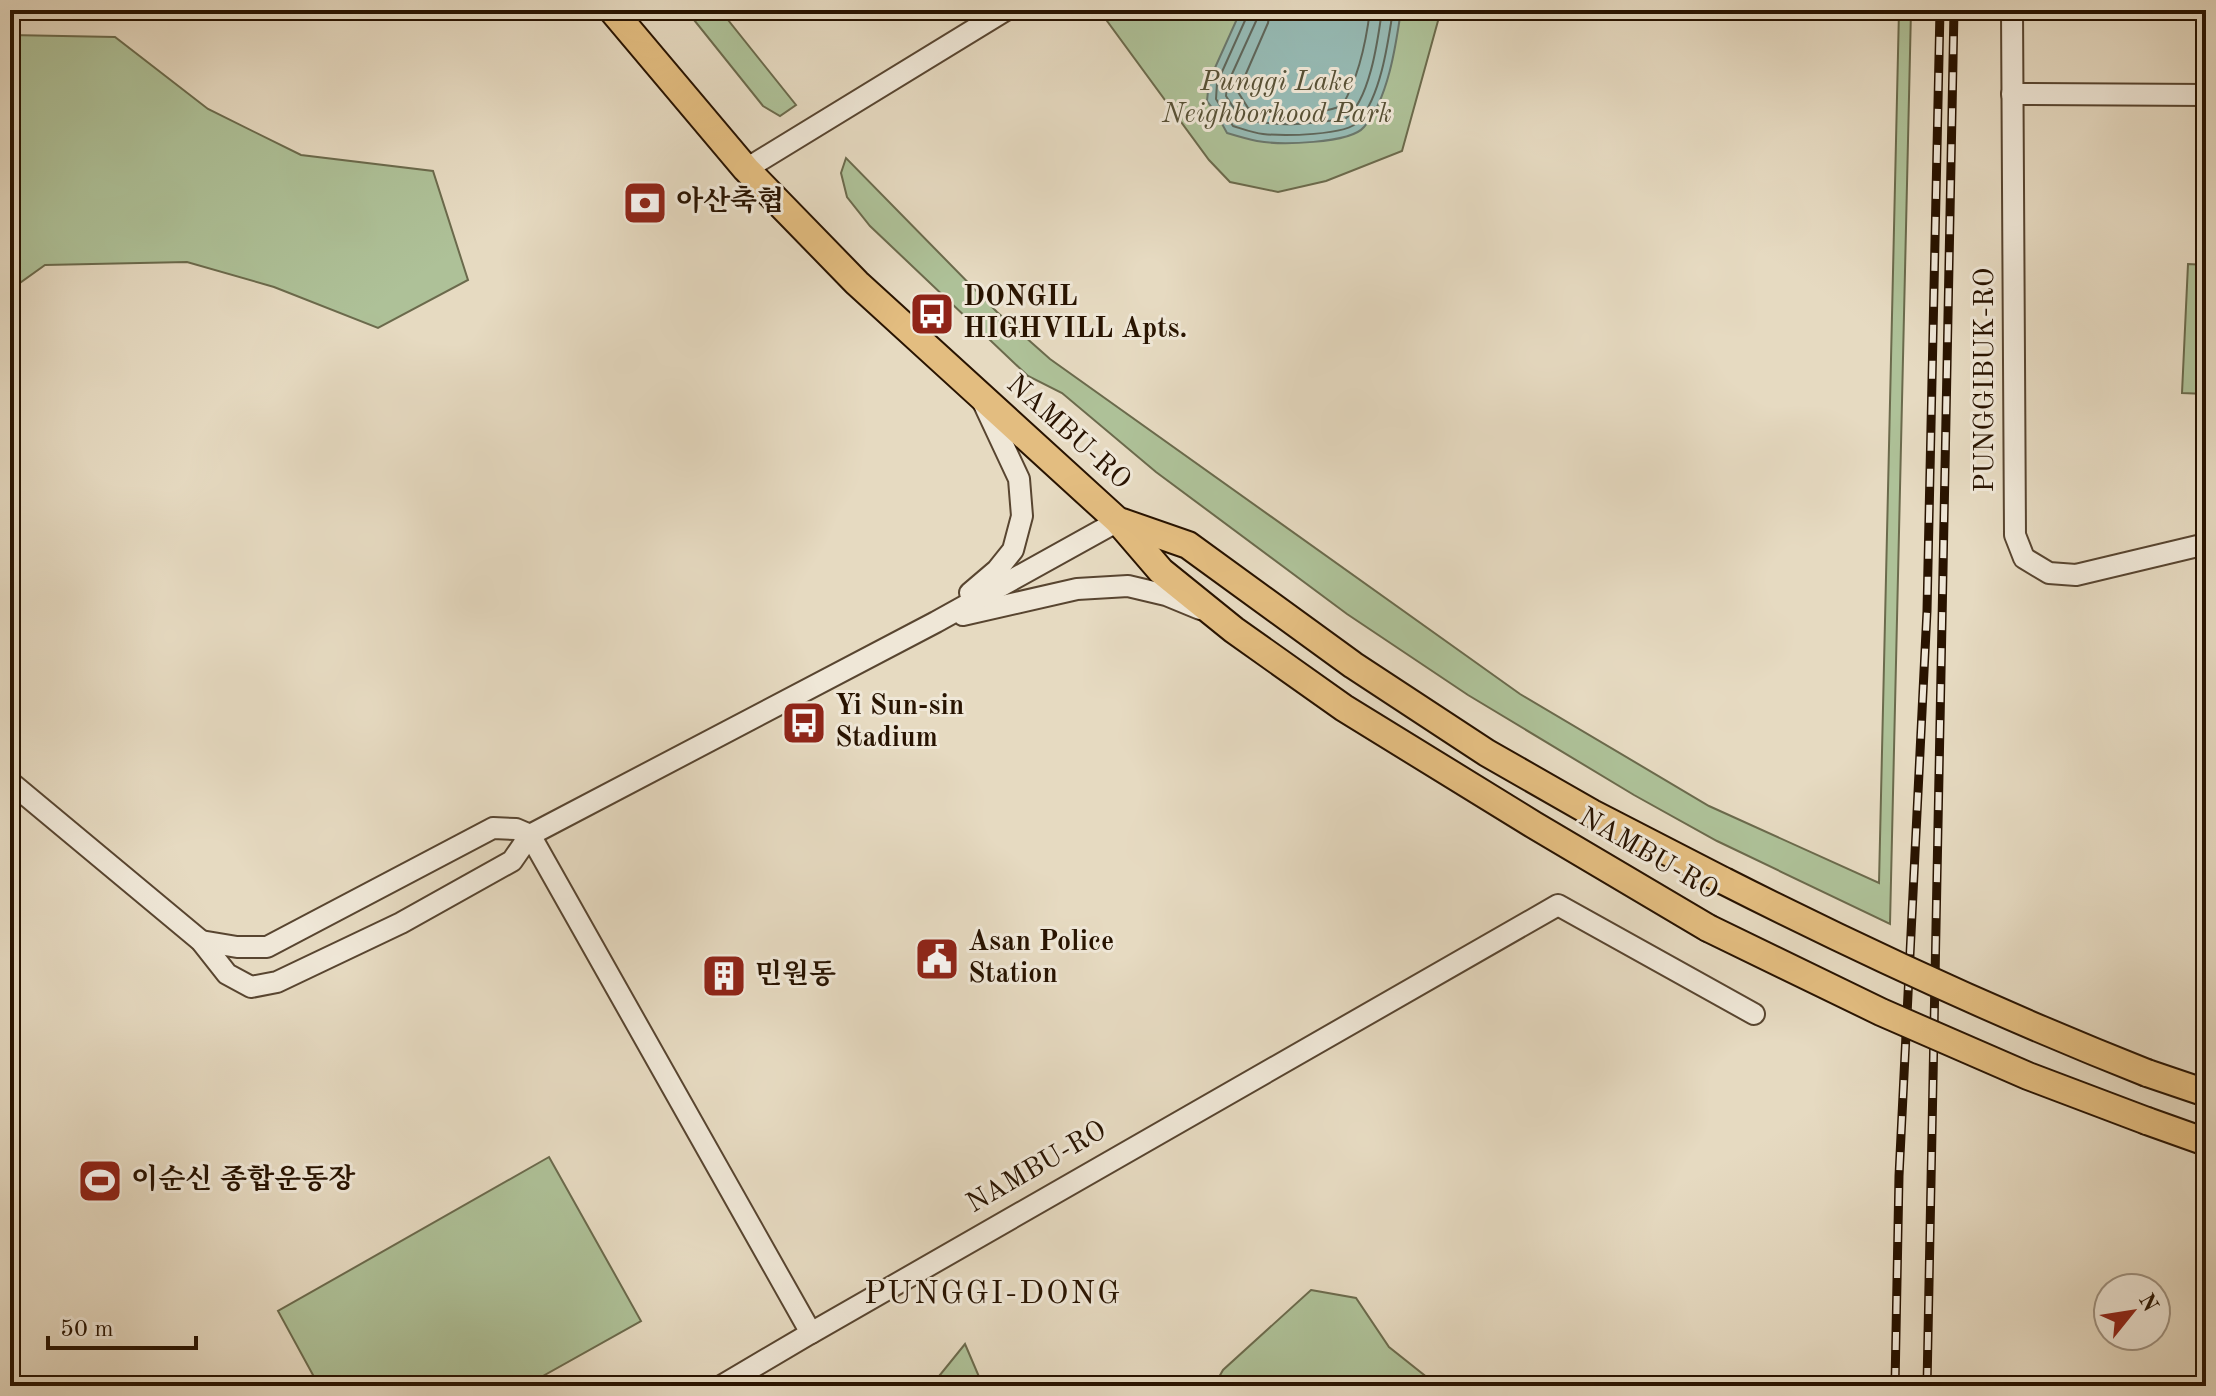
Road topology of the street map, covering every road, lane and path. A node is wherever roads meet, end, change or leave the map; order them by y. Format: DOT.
graph roads {
  1 [pos="612,10"];
  2 [pos="1006,10"];
  3 [pos="2012,10"];
  4 [pos="2012,94"];
  5 [pos="2206,95"];
  6 [pos="746,169"];
  7 [pos="980,397"];
  8 [pos="1118,521"];
  9 [pos="2206,544"];
  10 [pos="1218,617"];
  11 [pos="936,622"];
  12 [pos="10,782"];
  13 [pos="530,835"];
  14 [pos="201,941"];
  15 [pos="1754,1014"];
  16 [pos="2206,1093"];
  17 [pos="2206,1142"];
  18 [pos="811,1333"];
  19 [pos="721,1386"];
  1 -- 6 [label="main road, NAMBU-RO"];
  2 -- 6 [label="street"];
  3 -- 4 [label="street, PUNGGIBUK-RO"];
  4 -- 5 [label="street"];
  4 -- 9 [label="street, PUNGGIBUK-RO"];
  6 -- 7 [label="main road, NAMBU-RO"];
  7 -- 8 [label="main road, NAMBU-RO"];
  7 -- 11 [label="street"];
  8 -- 10 [label="main road, NAMBU-RO"];
  8 -- 11 [label="street"];
  8 -- 16 [label="main road, NAMBU-RO, bridge"];
  10 -- 11 [label="street"];
  10 -- 17 [label="main road, NAMBU-RO, bridge"];
  11 -- 13 [label="street"];
  12 -- 14 [label="street"];
  13 -- 14 [label="street"];
  13 -- 14 [label="street"];
  13 -- 18 [label="street"];
  15 -- 18 [label="street, NAMBU-RO"];
  18 -- 19 [label="street"];
}
